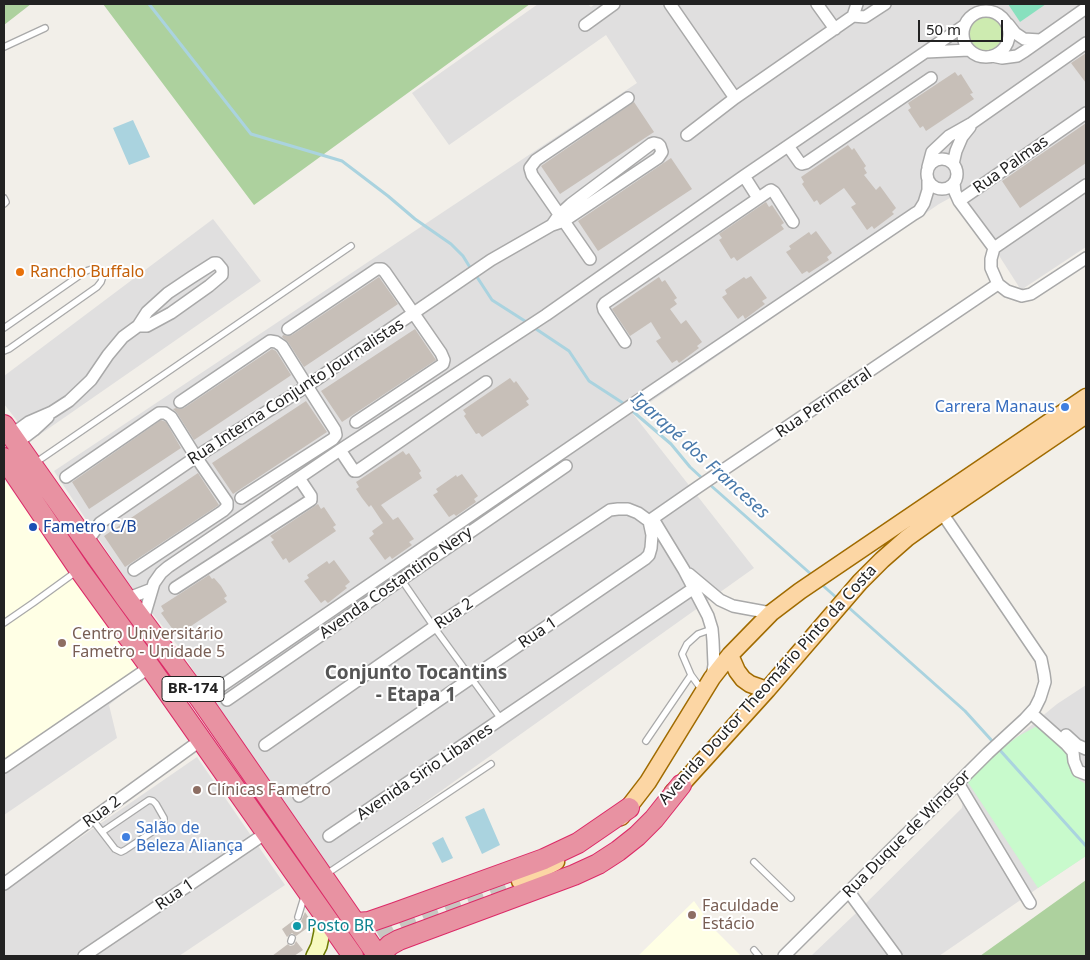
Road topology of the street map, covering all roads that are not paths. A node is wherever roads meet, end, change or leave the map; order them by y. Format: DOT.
graph roads {
  1 [pos="614,4"];
  2 [pos="670,4"];
  3 [pos="817,4"];
  4 [pos="857,4"];
  5 [pos="885,4"];
  6 [pos="1086,8"];
  7 [pos="853,16"];
  8 [pos="1007,23"];
  9 [pos="584,25"];
  10 [pos="965,25"];
  11 [pos="45,28"];
  12 [pos="835,29"];
  13 [pos="1040,40"];
  14 [pos="1086,43"];
  15 [pos="4,47"];
  16 [pos="969,50"];
  17 [pos="926,52"];
  18 [pos="992,56"];
  19 [pos="931,78"];
  20 [pos="628,98"];
  21 [pos="736,98"];
  22 [pos="1086,113"];
  23 [pos="972,124"];
  24 [pos="687,135"];
  25 [pos="788,146"];
  26 [pos="953,164"];
  27 [pos="928,167"];
  28 [pos="744,176"];
  29 [pos="928,181"];
  30 [pos="954,183"];
  31 [pos="1086,185"];
  32 [pos="4,198"];
  33 [pos="758,198"];
  34 [pos="959,201"];
  35 [pos="4,204"];
  36 [pos="562,218"];
  37 [pos="793,222"];
  38 [pos="350,246"];
  39 [pos="994,248"];
  40 [pos="1086,258"];
  41 [pos="590,259"];
  42 [pos="998,284"];
  43 [pos="414,313"];
  44 [pos="138,326"];
  45 [pos="4,328"];
  46 [pos="288,329"];
  47 [pos="626,342"];
  48 [pos="4,351"];
  49 [pos="486,382"];
  50 [pos="307,386"];
  51 [pos="1086,397"];
  52 [pos="180,402"];
  53 [pos="1086,415"];
  54 [pos="356,422"];
  55 [pos="10,434"];
  56 [pos="340,450"];
  57 [pos="196,457"];
  58 [pos="4,458"];
  59 [pos="32,465"];
  60 [pos="566,466"];
  61 [pos="66,477"];
  62 [pos="299,478"];
  63 [pos="242,498"];
  64 [pos="942,513"];
  65 [pos="651,520"];
  66 [pos="100,523"];
  67 [pos="75,525"];
  68 [pos="87,542"];
  69 [pos="79,569"];
  70 [pos="134,570"];
  71 [pos="684,570"];
  72 [pos="401,579"];
  73 [pos="175,588"];
  74 [pos="694,588"];
  75 [pos="152,589"];
  76 [pos="126,599"];
  77 [pos="771,613"];
  78 [pos="143,620"];
  79 [pos="4,623"];
  80 [pos="434,627"];
  81 [pos="712,629"];
  82 [pos="730,654"];
  83 [pos="150,667"];
  84 [pos="691,675"];
  85 [pos="472,678"];
  86 [pos="708,685"];
  87 [pos="767,690"];
  88 [pos="201,700"];
  89 [pos="227,700"];
  90 [pos="1033,710"];
  91 [pos="501,720"];
  92 [pos="201,740"];
  93 [pos="646,741"];
  94 [pos="265,744"];
  95 [pos="1086,749"];
  96 [pos="491,764"];
  97 [pos="4,767"];
  98 [pos="1086,774"];
  99 [pos="958,783"];
  100 [pos="681,785"];
  101 [pos="299,796"];
  102 [pos="629,808"];
  103 [pos="92,819"];
  104 [pos="102,832"];
  105 [pos="266,833"];
  106 [pos="329,836"];
  107 [pos="754,862"];
  108 [pos="323,876"];
  109 [pos="4,884"];
  110 [pos="306,890"];
  111 [pos="849,892"];
  112 [pos="791,898"];
  113 [pos="1030,903"];
  114 [pos="322,912"];
  115 [pos="298,917"];
  116 [pos="356,923"];
  117 [pos="754,950"];
  118 [pos="84,956"];
  119 [pos="314,956"];
  120 [pos="353,956"];
  121 [pos="380,956"];
  122 [pos="759,956"];
  123 [pos="784,956"];
  124 [pos="896,956"];
  1 -- 9 [label="street"];
  2 -- 21 [label="street"];
  3 -- 12 [label="street"];
  4 -- 7 [label="street"];
  5 -- 7 [label="street"];
  6 -- 13 [label="street"];
  7 -- 12 [label="street"];
  8 -- 10 [label="street"];
  8 -- 13 [label="street"];
  8 -- 18 [label="street"];
  10 -- 16 [label="street"];
  10 -- 17 [label="street"];
  11 -- 15 [label="lane"];
  12 -- 21 [label="street"];
  13 -- 18 [label="street"];
  14 -- 23 [label="street"];
  16 -- 17 [label="street"];
  16 -- 18 [label="street"];
  17 -- 25 [label="street"];
  19 -- 25 [label="street"];
  20 -- 36 [label="street"];
  21 -- 24 [label="street"];
  22 -- 34 [label="street, Rua Palmas"];
  23 -- 26 [label="street"];
  23 -- 27 [label="street"];
  25 -- 28 [label="street"];
  26 -- 27 [label="street"];
  26 -- 30 [label="street"];
  27 -- 29 [label="street"];
  28 -- 33 [label="street"];
  28 -- 56 [label="street"];
  29 -- 30 [label="street"];
  29 -- 88 [label="street"];
  30 -- 34 [label="street"];
  31 -- 39 [label="street"];
  32 -- 35 [label="lane"];
  33 -- 37 [label="street"];
  33 -- 47 [label="street"];
  34 -- 39 [label="street, Rua Palmas"];
  36 -- 36 [label="street"];
  36 -- 41 [label="street"];
  36 -- 43 [label="street, Rua Interna Conjunto Journalistas"];
  38 -- 59 [label="lane"];
  39 -- 42 [label="street"];
  40 -- 42 [label="street"];
  42 -- 65 [label="street, Rua Perimetral"];
  43 -- 46 [label="street"];
  43 -- 50 [label="street, Rua Interna Conjunto Journalistas"];
  43 -- 54 [label="street"];
  44 -- 44 [label="street"];
  44 -- 55 [label="street"];
  45 -- 48 [label="lane"];
  49 -- 56 [label="street"];
  50 -- 52 [label="street"];
  50 -- 57 [label="street, Rua Interna Conjunto Journalistas"];
  50 -- 63 [label="street"];
  51 -- 77 [label="main road, Avenida Doutor Theomário Pinto da Costa"];
  53 -- 64 [label="main road, Avenida Doutor Theomário Pinto da Costa"];
  55 -- 59 [label="highway, BR-174"];
  56 -- 62 [label="street"];
  57 -- 61 [label="street"];
  57 -- 66 [label="street, Rua Interna Conjunto Journalistas"];
  57 -- 70 [label="street"];
  58 -- 69 [label="highway, BR-174"];
  59 -- 67 [label="highway, BR-174"];
  60 -- 72 [label="street, Avenda Costantino Nery"];
  62 -- 73 [label="street"];
  62 -- 75 [label="street"];
  64 -- 87 [label="main road, Avenida Doutor Theomário Pinto da Costa"];
  64 -- 90 [label="street, Rua Duque de Windsor"];
  65 -- 71 [label="street"];
  65 -- 80 [label="street, Rua 2"];
  65 -- 85 [label="street, Rua 1"];
  66 -- 67 [label="street, Rua Interna Conjunto Journalistas"];
  66 -- 68 [label="street, Rua Interna Conjunto Journalistas"];
  67 -- 68 [label="highway, BR-174"];
  68 -- 76 [label="highway, BR-174"];
  69 -- 79 [label="lane"];
  69 -- 83 [label="highway, BR-174"];
  71 -- 74 [label="street"];
  71 -- 77 [label="street"];
  72 -- 80 [label="lane"];
  72 -- 89 [label="street, Avenda Costantino Nery"];
  74 -- 81 [label="street"];
  74 -- 91 [label="street, Avenida Sirio Libanes"];
  75 -- 76 [label="street"];
  75 -- 78 [label="street"];
  76 -- 78 [label="highway, BR-174"];
  77 -- 82 [label="main road, Avenida Doutor Theomário Pinto da Costa"];
  78 -- 88 [label="highway, BR-174"];
  80 -- 85 [label="lane"];
  80 -- 94 [label="street, Rua 2"];
  81 -- 84 [label="lane"];
  81 -- 86 [label="street"];
  82 -- 86 [label="main road, Avenida Doutor Theomário Pinto da Costa"];
  82 -- 87 [label="main road"];
  83 -- 92 [label="highway, BR-174"];
  83 -- 97 [label="street"];
  84 -- 86 [label="lane"];
  84 -- 93 [label="lane"];
  85 -- 91 [label="lane"];
  85 -- 101 [label="street, Rua 1"];
  86 -- 102 [label="main road, Avenida Doutor Theomário Pinto da Costa"];
  87 -- 100 [label="main road, Avenida Doutor Theomário Pinto da Costa"];
  88 -- 108 [label="highway, BR-174"];
  90 -- 95 [label="street"];
  90 -- 98 [label="street"];
  90 -- 99 [label="street, Rua Duque de Windsor"];
  91 -- 106 [label="street, Avenida Sirio Libanes"];
  92 -- 103 [label="street, Rua 2"];
  92 -- 105 [label="highway, BR-174"];
  96 -- 108 [label="lane"];
  99 -- 111 [label="street, Rua Duque de Windsor"];
  99 -- 113 [label="street"];
  100 -- 102 [label="main road, Avenida Doutor Theomário Pinto da Costa"];
  100 -- 121 [label="highway"];
  102 -- 116 [label="highway"];
  103 -- 104 [label="lane"];
  103 -- 109 [label="street, Rua 2"];
  104 -- 104 [label="lane"];
  105 -- 110 [label="highway, BR-174"];
  105 -- 118 [label="street, Rua 1"];
  107 -- 112 [label="lane"];
  108 -- 116 [label="highway, BR-174"];
  110 -- 114 [label="highway, BR-174"];
  110 -- 115 [label="lane"];
  111 -- 123 [label="street, Rua Duque de Windsor"];
  111 -- 124 [label="street"];
  114 -- 119 [label="street"];
  114 -- 120 [label="highway, BR-174"];
  116 -- 121 [label="highway, BR-174"];
  117 -- 122 [label="lane"];
}
